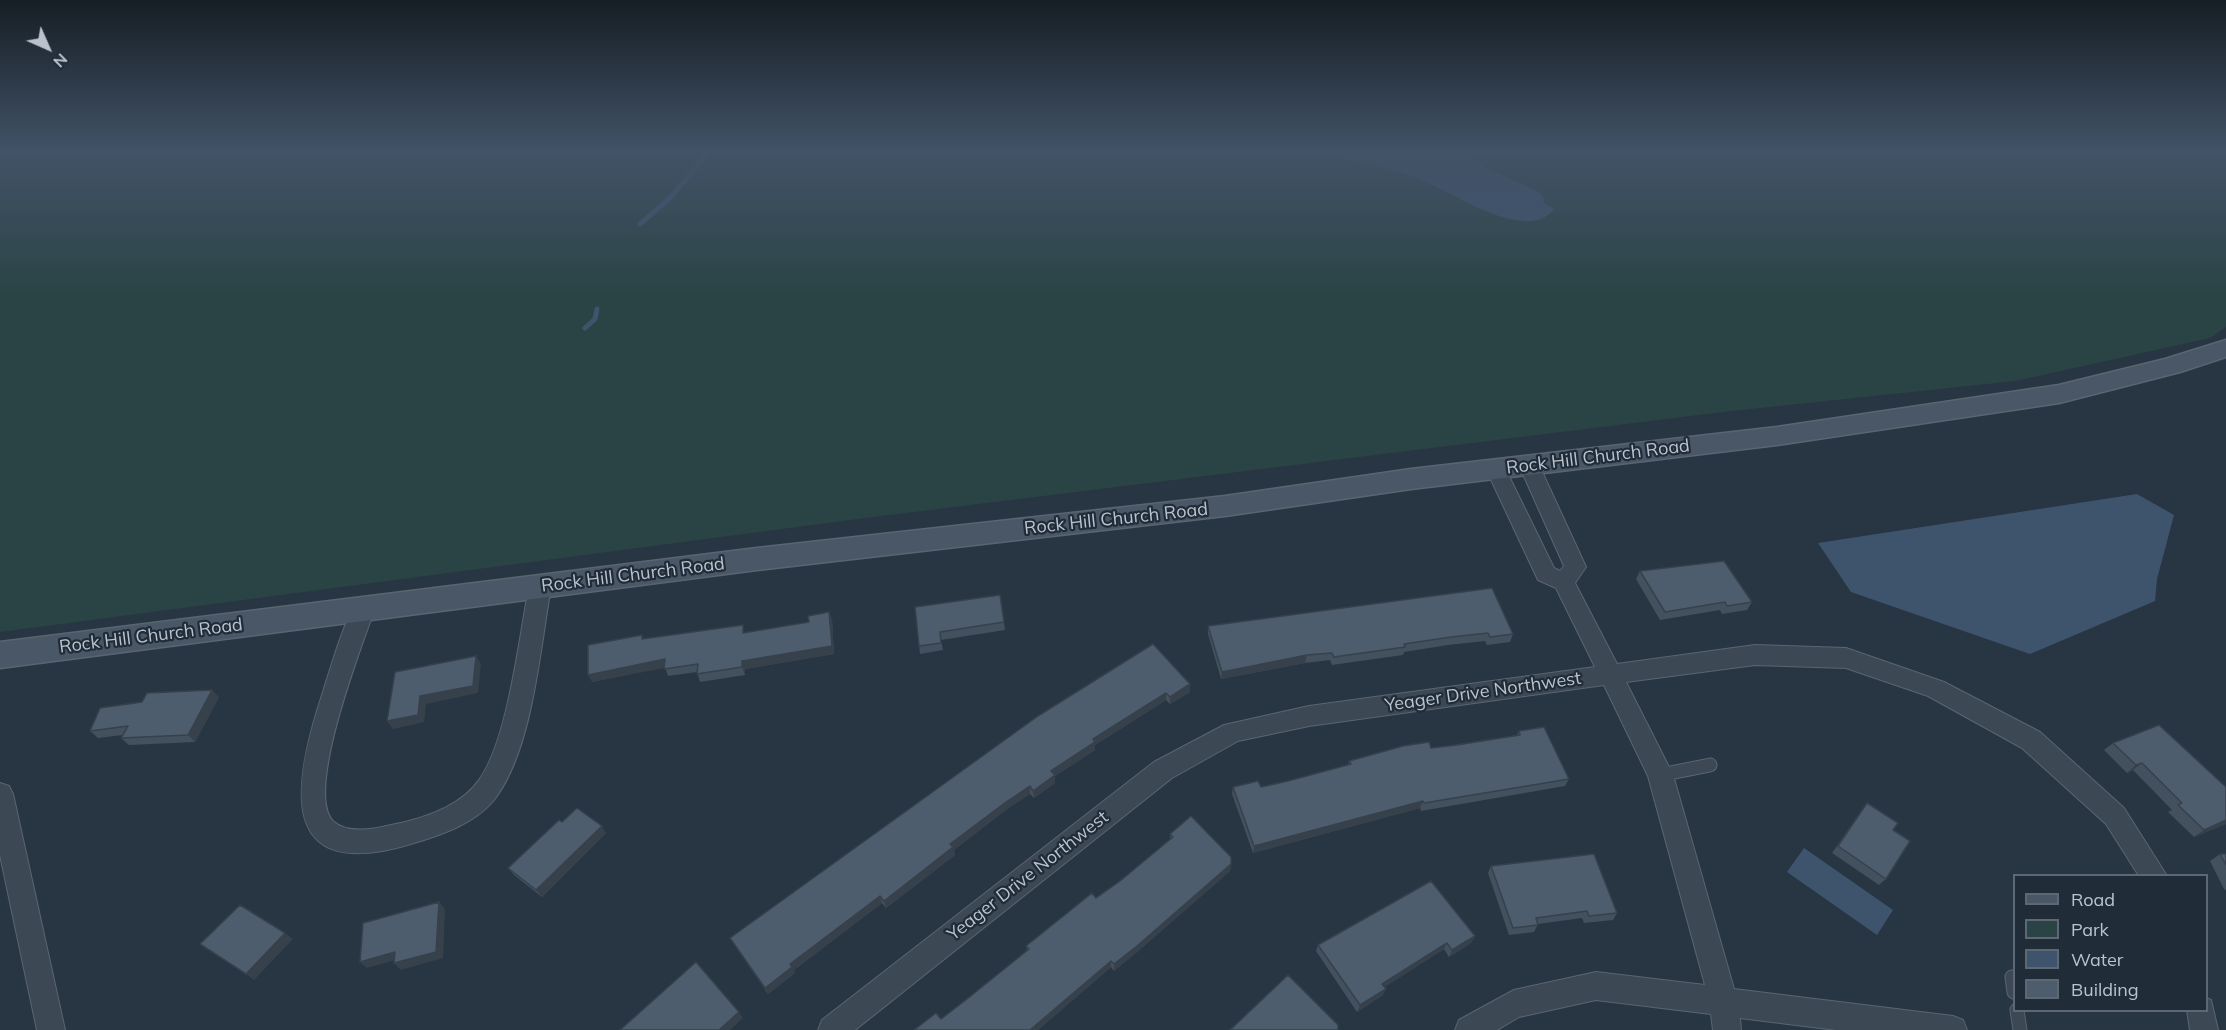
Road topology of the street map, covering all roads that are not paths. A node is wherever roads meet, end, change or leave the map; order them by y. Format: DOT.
graph roads {
  1 [pos="2226,348"];
  2 [pos="2226,358"];
  3 [pos="2171,366"];
  4 [pos="1529,465"];
  5 [pos="1496,469"];
  6 [pos="1564,582"];
  7 [pos="540,587"];
  8 [pos="364,608"];
  9 [pos="0,655"];
  10 [pos="1608,675"];
  11 [pos="1710,765"];
  12 [pos="1660,775"];
  13 [pos="0,794"];
  14 [pos="2153,874"];
  15 [pos="1723,1000"];
  16 [pos="2017,1012"];
  17 [pos="2201,1012"];
  18 [pos="51,1030"];
  19 [pos="832,1030"];
  20 [pos="1469,1030"];
  21 [pos="1727,1030"];
  22 [pos="1953,1030"];
  23 [pos="2019,1030"];
  24 [pos="2204,1030"];
  1 -- 3 [label="main road, Rock Hill Church Road"];
  2 -- 3 [label="main road"];
  3 -- 4 [label="main road, Rock Hill Church Road"];
  4 -- 5 [label="main road, Rock Hill Church Road"];
  4 -- 6 [label="street"];
  5 -- 6 [label="street"];
  5 -- 7 [label="main road, Rock Hill Church Road"];
  6 -- 10 [label="street"];
  7 -- 8 [label="main road, Rock Hill Church Road"];
  7 -- 8 [label="street"];
  8 -- 9 [label="main road, Rock Hill Church Road"];
  10 -- 12 [label="street"];
  10 -- 14 [label="street, Yeager Drive Northwest"];
  10 -- 19 [label="street, Yeager Drive Northwest"];
  11 -- 12 [label="lane"];
  12 -- 15 [label="street"];
  13 -- 18 [label="street"];
  15 -- 20 [label="street"];
  15 -- 21 [label="street"];
  15 -- 22 [label="street"];
  16 -- 23 [label="lane"];
  17 -- 24 [label="street"];
}
